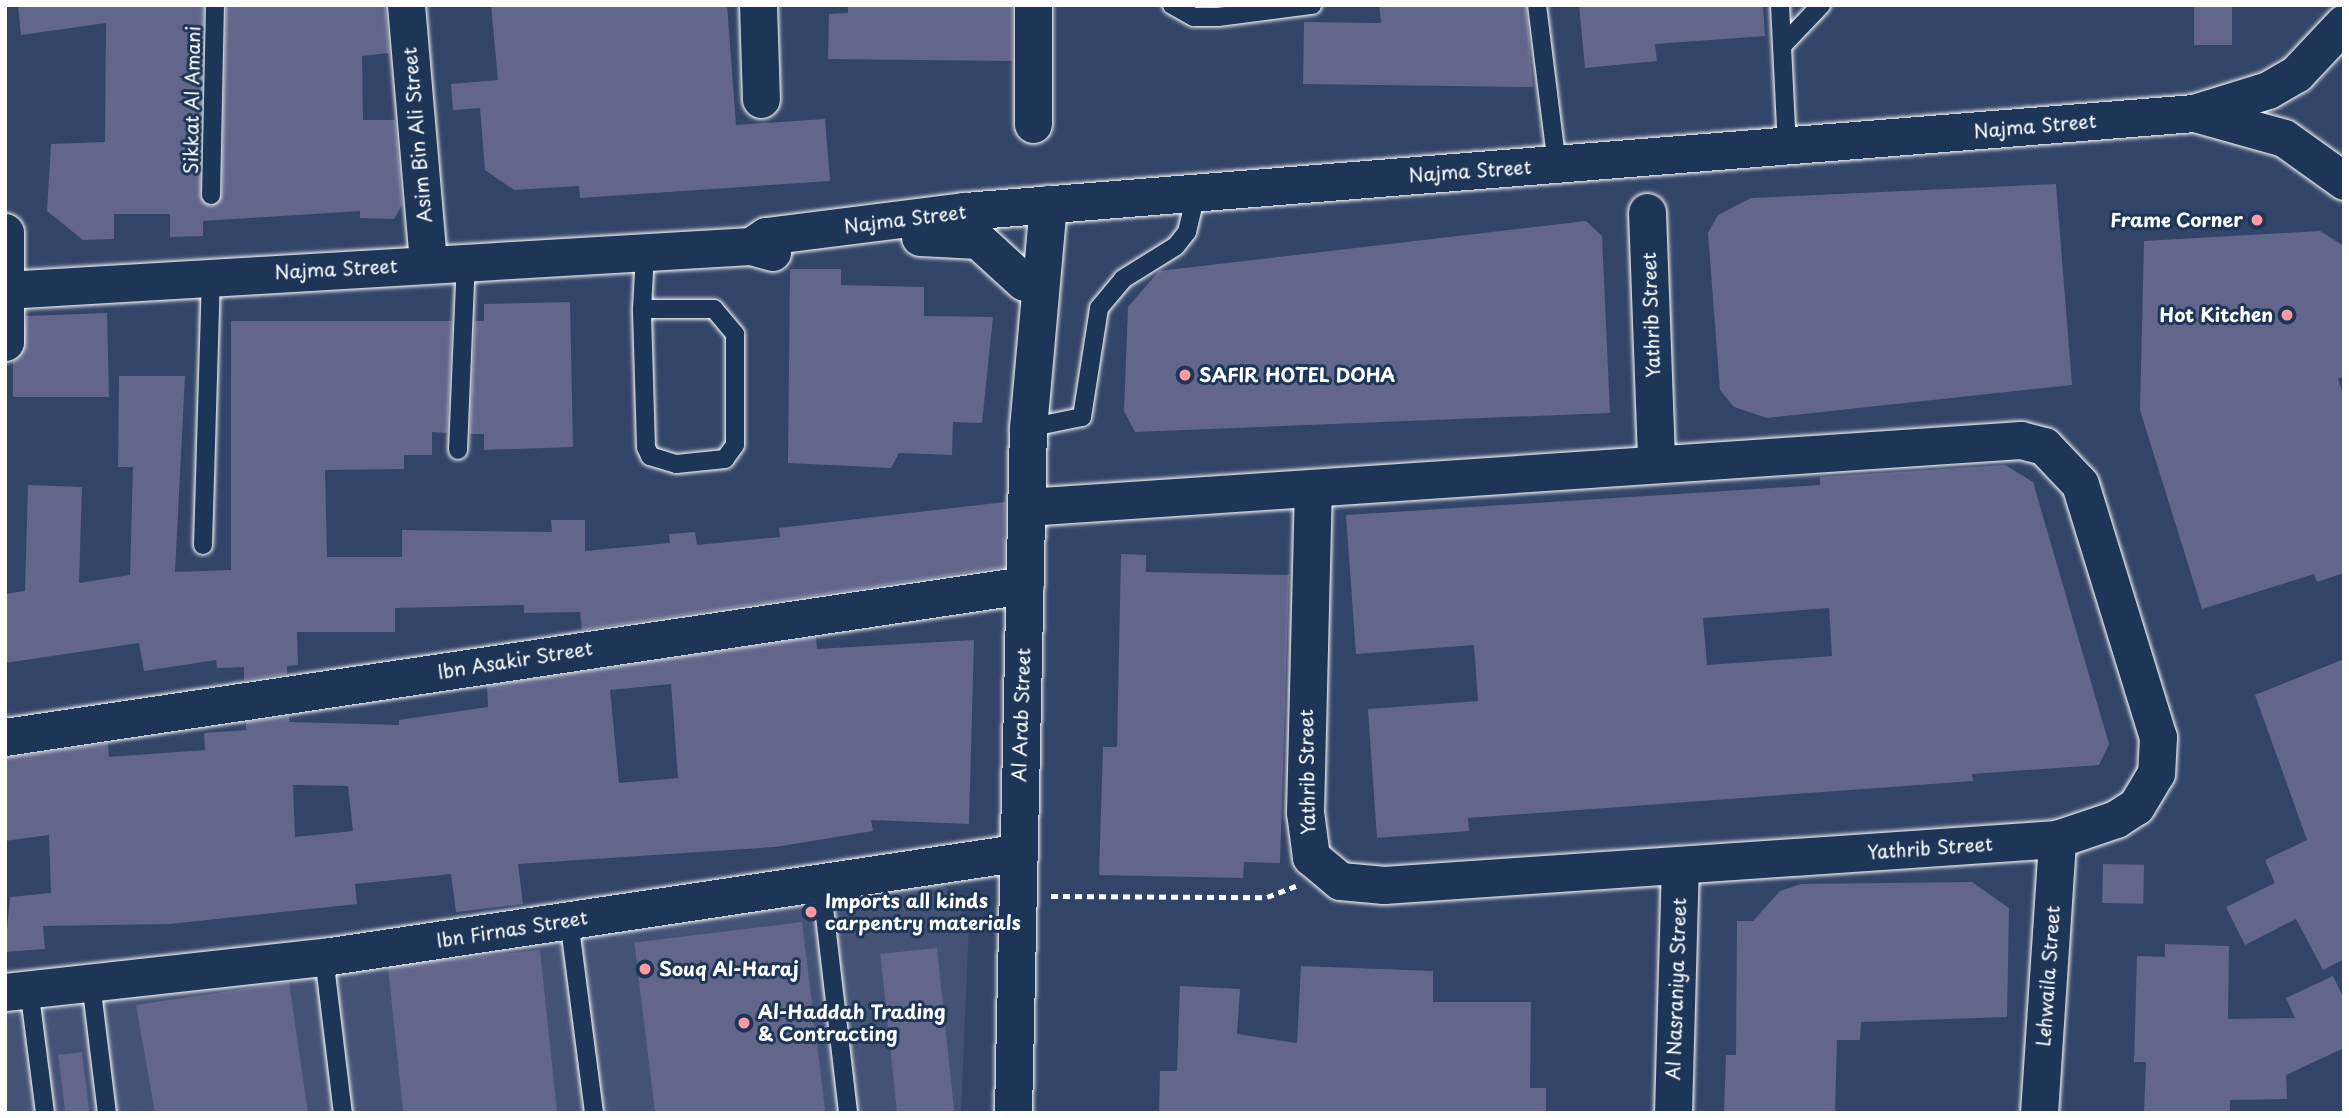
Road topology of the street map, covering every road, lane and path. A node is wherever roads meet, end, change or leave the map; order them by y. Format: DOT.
graph roads {
  1 [pos="215,5"];
  2 [pos="406,5"];
  3 [pos="758,5"];
  4 [pos="1033,5"];
  5 [pos="1172,5"];
  6 [pos="1310,5"];
  7 [pos="1537,5"];
  8 [pos="1780,5"];
  9 [pos="1821,5"];
  10 [pos="2344,23"];
  11 [pos="1782,46"];
  12 [pos="761,99"];
  13 [pos="2194,113"];
  14 [pos="1032,124"];
  15 [pos="1787,146"];
  16 [pos="1557,165"];
  17 [pos="2344,181"];
  18 [pos="1197,190"];
  19 [pos="211,195"];
  20 [pos="1036,205"];
  21 [pos="1647,212"];
  22 [pos="965,223"];
  23 [pos="5,232"];
  24 [pos="645,253"];
  25 [pos="466,263"];
  26 [pos="428,264"];
  27 [pos="211,275"];
  28 [pos="1024,282"];
  29 [pos="8,290"];
  30 [pos="642,309"];
  31 [pos="1034,317"];
  32 [pos="5,342"];
  33 [pos="1028,428"];
  34 [pos="458,450"];
  35 [pos="1656,461"];
  36 [pos="1313,491"];
  37 [pos="1026,507"];
  38 [pos="203,545"];
  39 [pos="1025,585"];
  40 [pos="5,737"];
  41 [pos="2057,839"];
  42 [pos="1016,853"];
  43 [pos="1680,866"];
  44 [pos="1323,869"];
  45 [pos="821,882"];
  46 [pos="1016,895"];
  47 [pos="569,920"];
  48 [pos="324,957"];
  49 [pos="91,983"];
  50 [pos="17,990"];
  51 [pos="45,1113"];
  52 [pos="107,1113"];
  53 [pos="343,1113"];
  54 [pos="594,1113"];
  55 [pos="848,1113"];
  56 [pos="1013,1113"];
  57 [pos="1673,1113"];
  58 [pos="2039,1113"];
  1 -- 19 [label="lane, Sikkat Al Amani"];
  2 -- 26 [label="street, Asim Bin Ali Street"];
  3 -- 12 [label="street"];
  4 -- 14 [label="street"];
  5 -- 6 [label="lane"];
  7 -- 16 [label="lane"];
  8 -- 11 [label="lane"];
  9 -- 11 [label="lane"];
  10 -- 13 [label="street, Najma Street"];
  11 -- 15 [label="lane"];
  13 -- 15 [label="street, Najma Street"];
  13 -- 17 [label="street, Najma Street"];
  15 -- 16 [label="street, Najma Street"];
  16 -- 18 [label="street, Najma Street"];
  18 -- 20 [label="street, Najma Street"];
  18 -- 33 [label="lane"];
  20 -- 22 [label="street, Najma Street"];
  20 -- 28 [label="street, Al Arab Street"];
  20 -- 31 [label="street, Al Arab Street"];
  21 -- 35 [label="street, Yathrib Street"];
  22 -- 24 [label="street, Najma Street"];
  22 -- 28 [label="street, Najma Street"];
  23 -- 29 [label="street"];
  24 -- 25 [label="street, Najma Street"];
  24 -- 30 [label="lane"];
  25 -- 26 [label="street, Najma Street"];
  25 -- 34 [label="lane"];
  26 -- 27 [label="street, Najma Street"];
  27 -- 29 [label="street, Najma Street"];
  27 -- 38 [label="lane"];
  28 -- 31 [label="street, Al Arab Street"];
  29 -- 32 [label="street"];
  30 -- 30 [label="lane"];
  31 -- 33 [label="street, Al Arab Street"];
  33 -- 37 [label="street, Al Arab Street"];
  35 -- 36 [label="street, Yathrib Street"];
  35 -- 41 [label="street, Yathrib Street"];
  36 -- 37 [label="street, Yathrib Street"];
  36 -- 44 [label="street, Yathrib Street"];
  37 -- 39 [label="street, Al Arab Street"];
  39 -- 40 [label="street, Ibn Asakir Street"];
  39 -- 42 [label="street, Al Arab Street"];
  41 -- 43 [label="street, Yathrib Street"];
  41 -- 58 [label="street, Lehwaila Street"];
  42 -- 45 [label="street, Ibn Firnas Street"];
  42 -- 46 [label="street, Al Arab Street"];
  43 -- 44 [label="street, Yathrib Street"];
  43 -- 57 [label="street, Al Nasraniya Street"];
  44 -- 46 [label="path"];
  45 -- 47 [label="street, Ibn Firnas Street"];
  45 -- 55 [label="lane"];
  46 -- 56 [label="street, Al Arab Street"];
  47 -- 48 [label="street, Ibn Firnas Street"];
  47 -- 54 [label="lane"];
  48 -- 49 [label="street, Ibn Firnas Street"];
  48 -- 53 [label="lane"];
  49 -- 50 [label="street, Ibn Firnas Street"];
  49 -- 52 [label="lane"];
  50 -- 51 [label="lane"];
}
